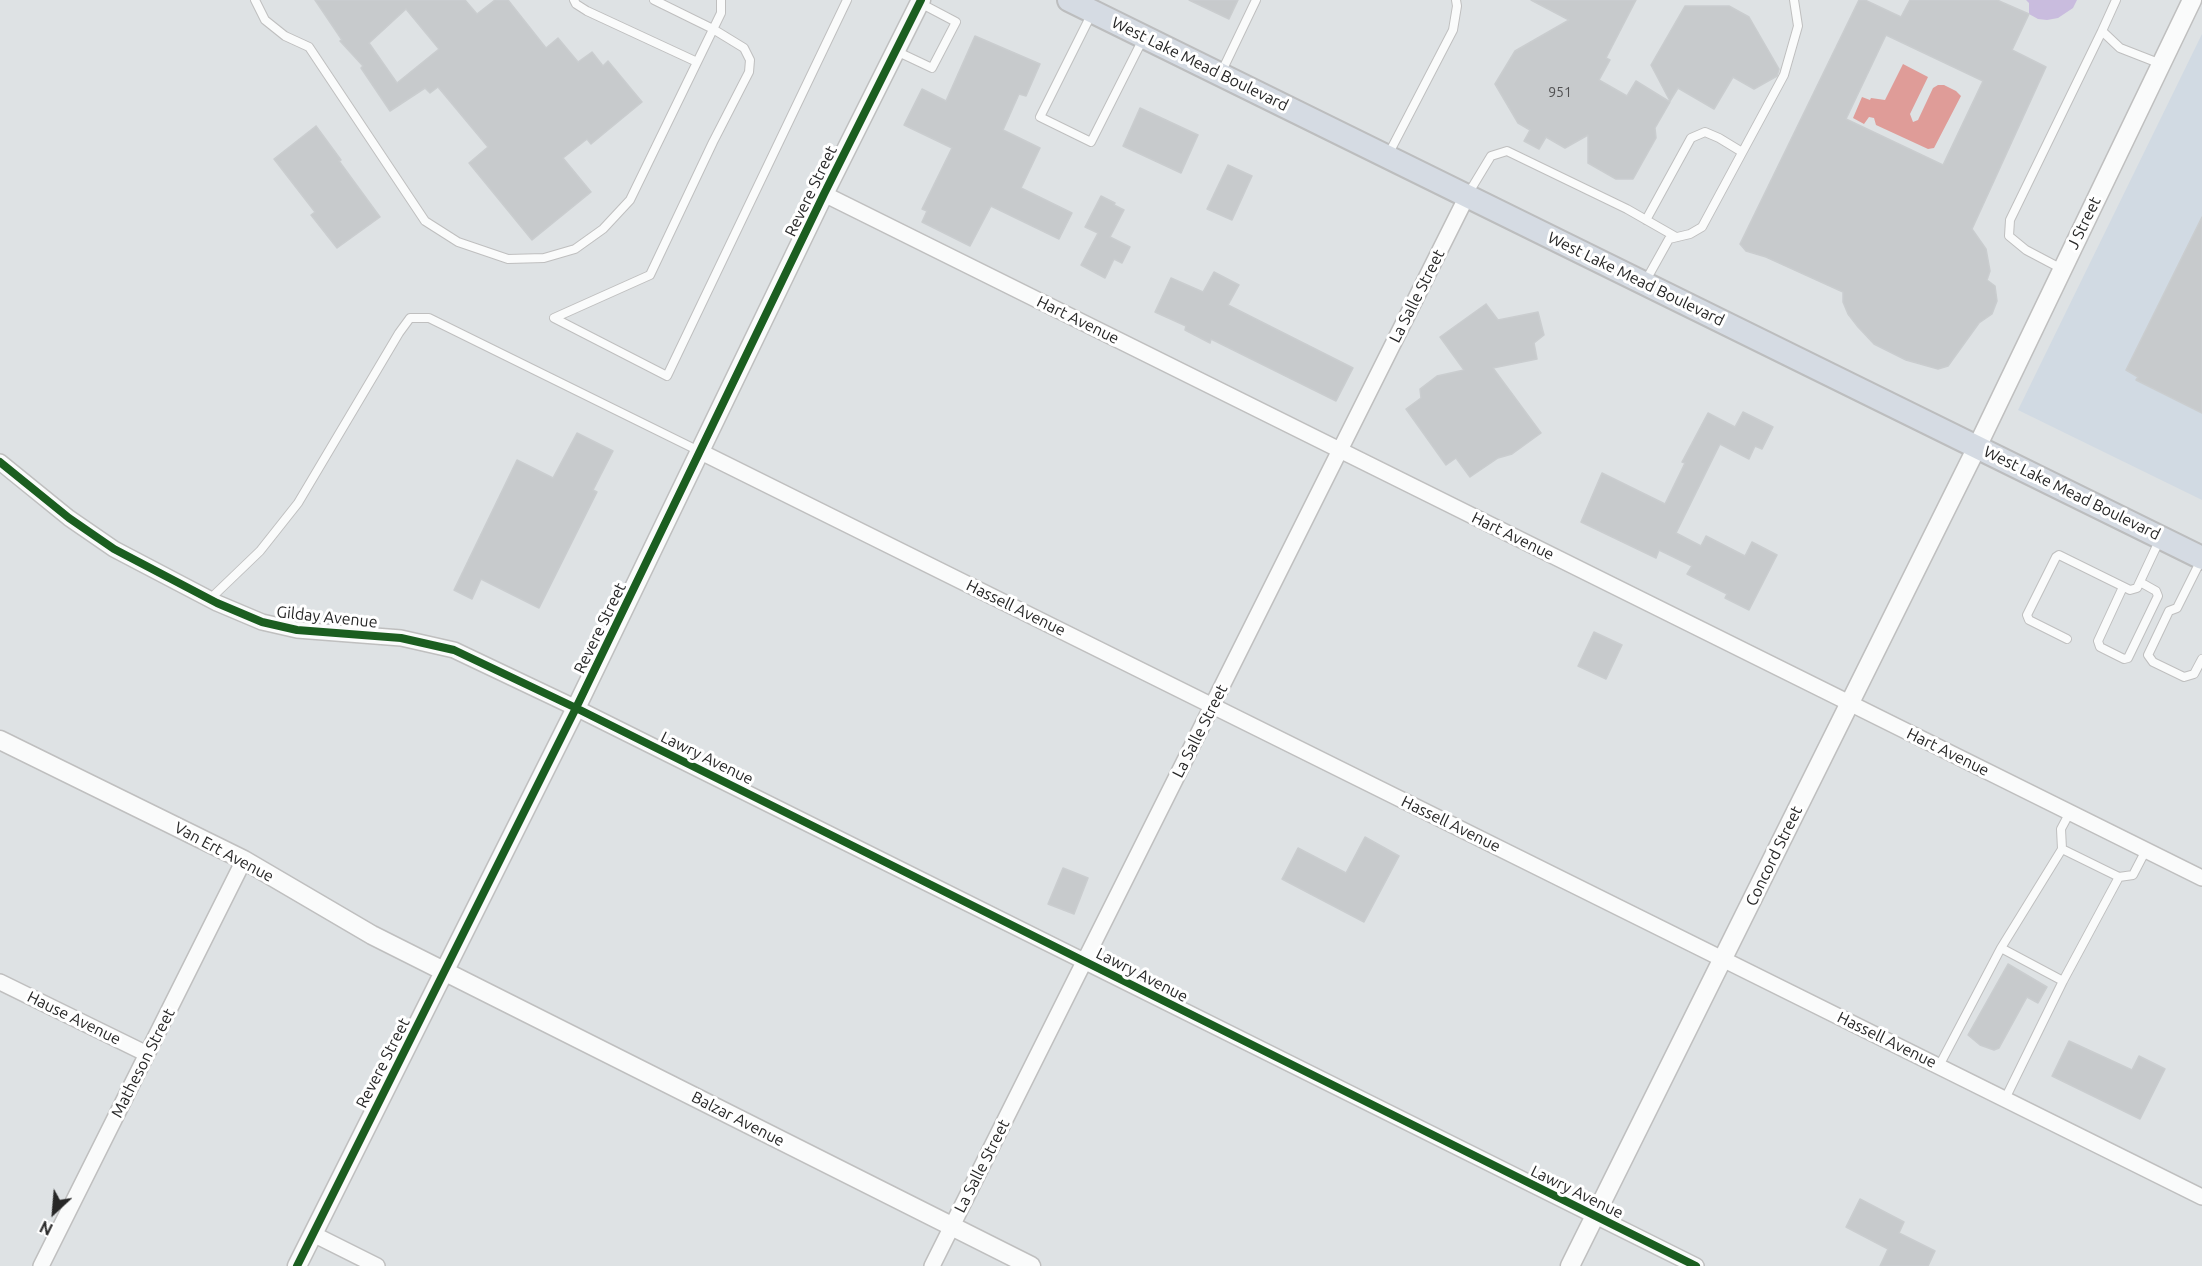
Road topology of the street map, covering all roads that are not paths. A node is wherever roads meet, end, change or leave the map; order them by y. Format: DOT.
graph roads {
  1 [pos="255,0"];
  2 [pos="574,0"];
  3 [pos="654,0"];
  4 [pos="721,0"];
  5 [pos="847,0"];
  6 [pos="1069,0"];
  7 [pos="1256,0"];
  8 [pos="1456,0"];
  9 [pos="1794,0"];
  10 [pos="2116,0"];
  11 [pos="2192,0"];
  12 [pos="921,2"];
  13 [pos="1092,11"];
  14 [pos="713,29"];
  15 [pos="2102,31"];
  16 [pos="1144,37"];
  17 [pos="896,51"];
  18 [pos="697,62"];
  19 [pos="2161,64"];
  20 [pos="1220,74"];
  21 [pos="1742,153"];
  22 [pos="1387,157"];
  23 [pos="824,194"];
  24 [pos="1467,196"];
  25 [pos="1646,220"];
  26 [pos="1676,237"];
  27 [pos="2062,269"];
  28 [pos="1644,283"];
  29 [pos="1977,447"];
  30 [pos="1340,450"];
  31 [pos="700,452"];
  32 [pos="0,462"];
  33 [pos="2161,538"];
  34 [pos="2202,558"];
  35 [pos="2140,582"];
  36 [pos="2123,587"];
  37 [pos="210,600"];
  38 [pos="2067,639"];
  39 [pos="2202,659"];
  40 [pos="1850,704"];
  41 [pos="1212,706"];
  42 [pos="576,708"];
  43 [pos="0,740"];
  44 [pos="2070,812"];
  45 [pos="2061,849"];
  46 [pos="2146,850"];
  47 [pos="244,861"];
  48 [pos="2119,878"];
  49 [pos="2202,878"];
  50 [pos="2001,948"];
  51 [pos="1723,959"];
  52 [pos="1085,961"];
  53 [pos="445,971"];
  54 [pos="2062,981"];
  55 [pos="0,982"];
  56 [pos="147,1054"];
  57 [pos="1939,1066"];
  58 [pos="2005,1100"];
  59 [pos="2202,1197"];
  60 [pos="1595,1216"];
  61 [pos="952,1227"];
  62 [pos="313,1234"];
  63 [pos="41,1266"];
  64 [pos="297,1266"];
  65 [pos="377,1266"];
  66 [pos="932,1266"];
  67 [pos="1031,1266"];
  68 [pos="1570,1266"];
  69 [pos="1696,1266"];
  1 -- 18 [label="lane"];
  2 -- 18 [label="lane"];
  3 -- 14 [label="lane"];
  4 -- 14 [label="lane"];
  5 -- 14 [label="lane"];
  6 -- 13 [label="main road, West Lake Mead Boulevard"];
  7 -- 20 [label="lane"];
  8 -- 22 [label="lane"];
  9 -- 21 [label="lane"];
  10 -- 15 [label="lane"];
  11 -- 19 [label="street, J Street"];
  12 -- 17 [label="street, Revere Street"];
  12 -- 17 [label="lane"];
  13 -- 16 [label="main road, West Lake Mead Boulevard"];
  13 -- 16 [label="lane"];
  14 -- 18 [label="lane"];
  15 -- 19 [label="lane"];
  15 -- 27 [label="lane"];
  16 -- 20 [label="main road, West Lake Mead Boulevard"];
  17 -- 23 [label="street, Revere Street"];
  19 -- 27 [label="street, J Street"];
  20 -- 22 [label="main road, West Lake Mead Boulevard"];
  21 -- 25 [label="lane"];
  21 -- 26 [label="lane"];
  22 -- 24 [label="main road, West Lake Mead Boulevard"];
  23 -- 30 [label="street, Hart Avenue"];
  23 -- 31 [label="street, Revere Street"];
  24 -- 25 [label="lane"];
  24 -- 28 [label="main road, West Lake Mead Boulevard"];
  24 -- 30 [label="street, La Salle Street"];
  25 -- 26 [label="lane"];
  26 -- 28 [label="lane"];
  27 -- 29 [label="street, J Street"];
  28 -- 29 [label="main road, West Lake Mead Boulevard"];
  29 -- 33 [label="main road, West Lake Mead Boulevard"];
  29 -- 40 [label="street, Concord Street"];
  30 -- 40 [label="street, Hart Avenue"];
  30 -- 41 [label="street, La Salle Street"];
  31 -- 37 [label="lane"];
  31 -- 41 [label="street, Hassell Avenue"];
  31 -- 42 [label="street, Revere Street"];
  32 -- 37 [label="street, Gilday Avenue"];
  33 -- 34 [label="main road, West Lake Mead Boulevard"];
  33 -- 35 [label="lane"];
  34 -- 39 [label="lane"];
  35 -- 36 [label="lane"];
  35 -- 36 [label="lane"];
  36 -- 38 [label="lane"];
  37 -- 42 [label="street, Gilday Avenue"];
  40 -- 44 [label="street, Hart Avenue"];
  40 -- 51 [label="street, Concord Street"];
  41 -- 51 [label="street, Hassell Avenue"];
  41 -- 52 [label="street, La Salle Street"];
  42 -- 52 [label="street, Lawry Avenue"];
  42 -- 53 [label="street, Revere Street"];
  43 -- 47 [label="street, Van Ert Avenue"];
  44 -- 45 [label="lane"];
  44 -- 46 [label="street, Hart Avenue"];
  45 -- 48 [label="lane"];
  45 -- 50 [label="lane"];
  46 -- 48 [label="lane"];
  46 -- 49 [label="street, Hart Avenue"];
  47 -- 53 [label="street, Van Ert Avenue"];
  47 -- 56 [label="street, Matheson Street"];
  48 -- 54 [label="lane"];
  50 -- 54 [label="lane"];
  50 -- 57 [label="lane"];
  51 -- 57 [label="street, Hassell Avenue"];
  51 -- 60 [label="street, Concord Street"];
  52 -- 60 [label="street, Lawry Avenue"];
  52 -- 61 [label="street, La Salle Street"];
  53 -- 61 [label="street, Balzar Avenue"];
  53 -- 62 [label="street, Revere Street"];
  54 -- 58 [label="lane"];
  55 -- 56 [label="street, Hause Avenue"];
  56 -- 63 [label="street, Matheson Street"];
  57 -- 58 [label="street, Hassell Avenue"];
  58 -- 59 [label="street, Hassell Avenue"];
  60 -- 68 [label="street, Concord Street"];
  60 -- 69 [label="street, Lawry Avenue"];
  61 -- 66 [label="street, La Salle Street"];
  61 -- 67 [label="street, Balzar Avenue"];
  62 -- 64 [label="street, Revere Street"];
  62 -- 65 [label="street"];
}
